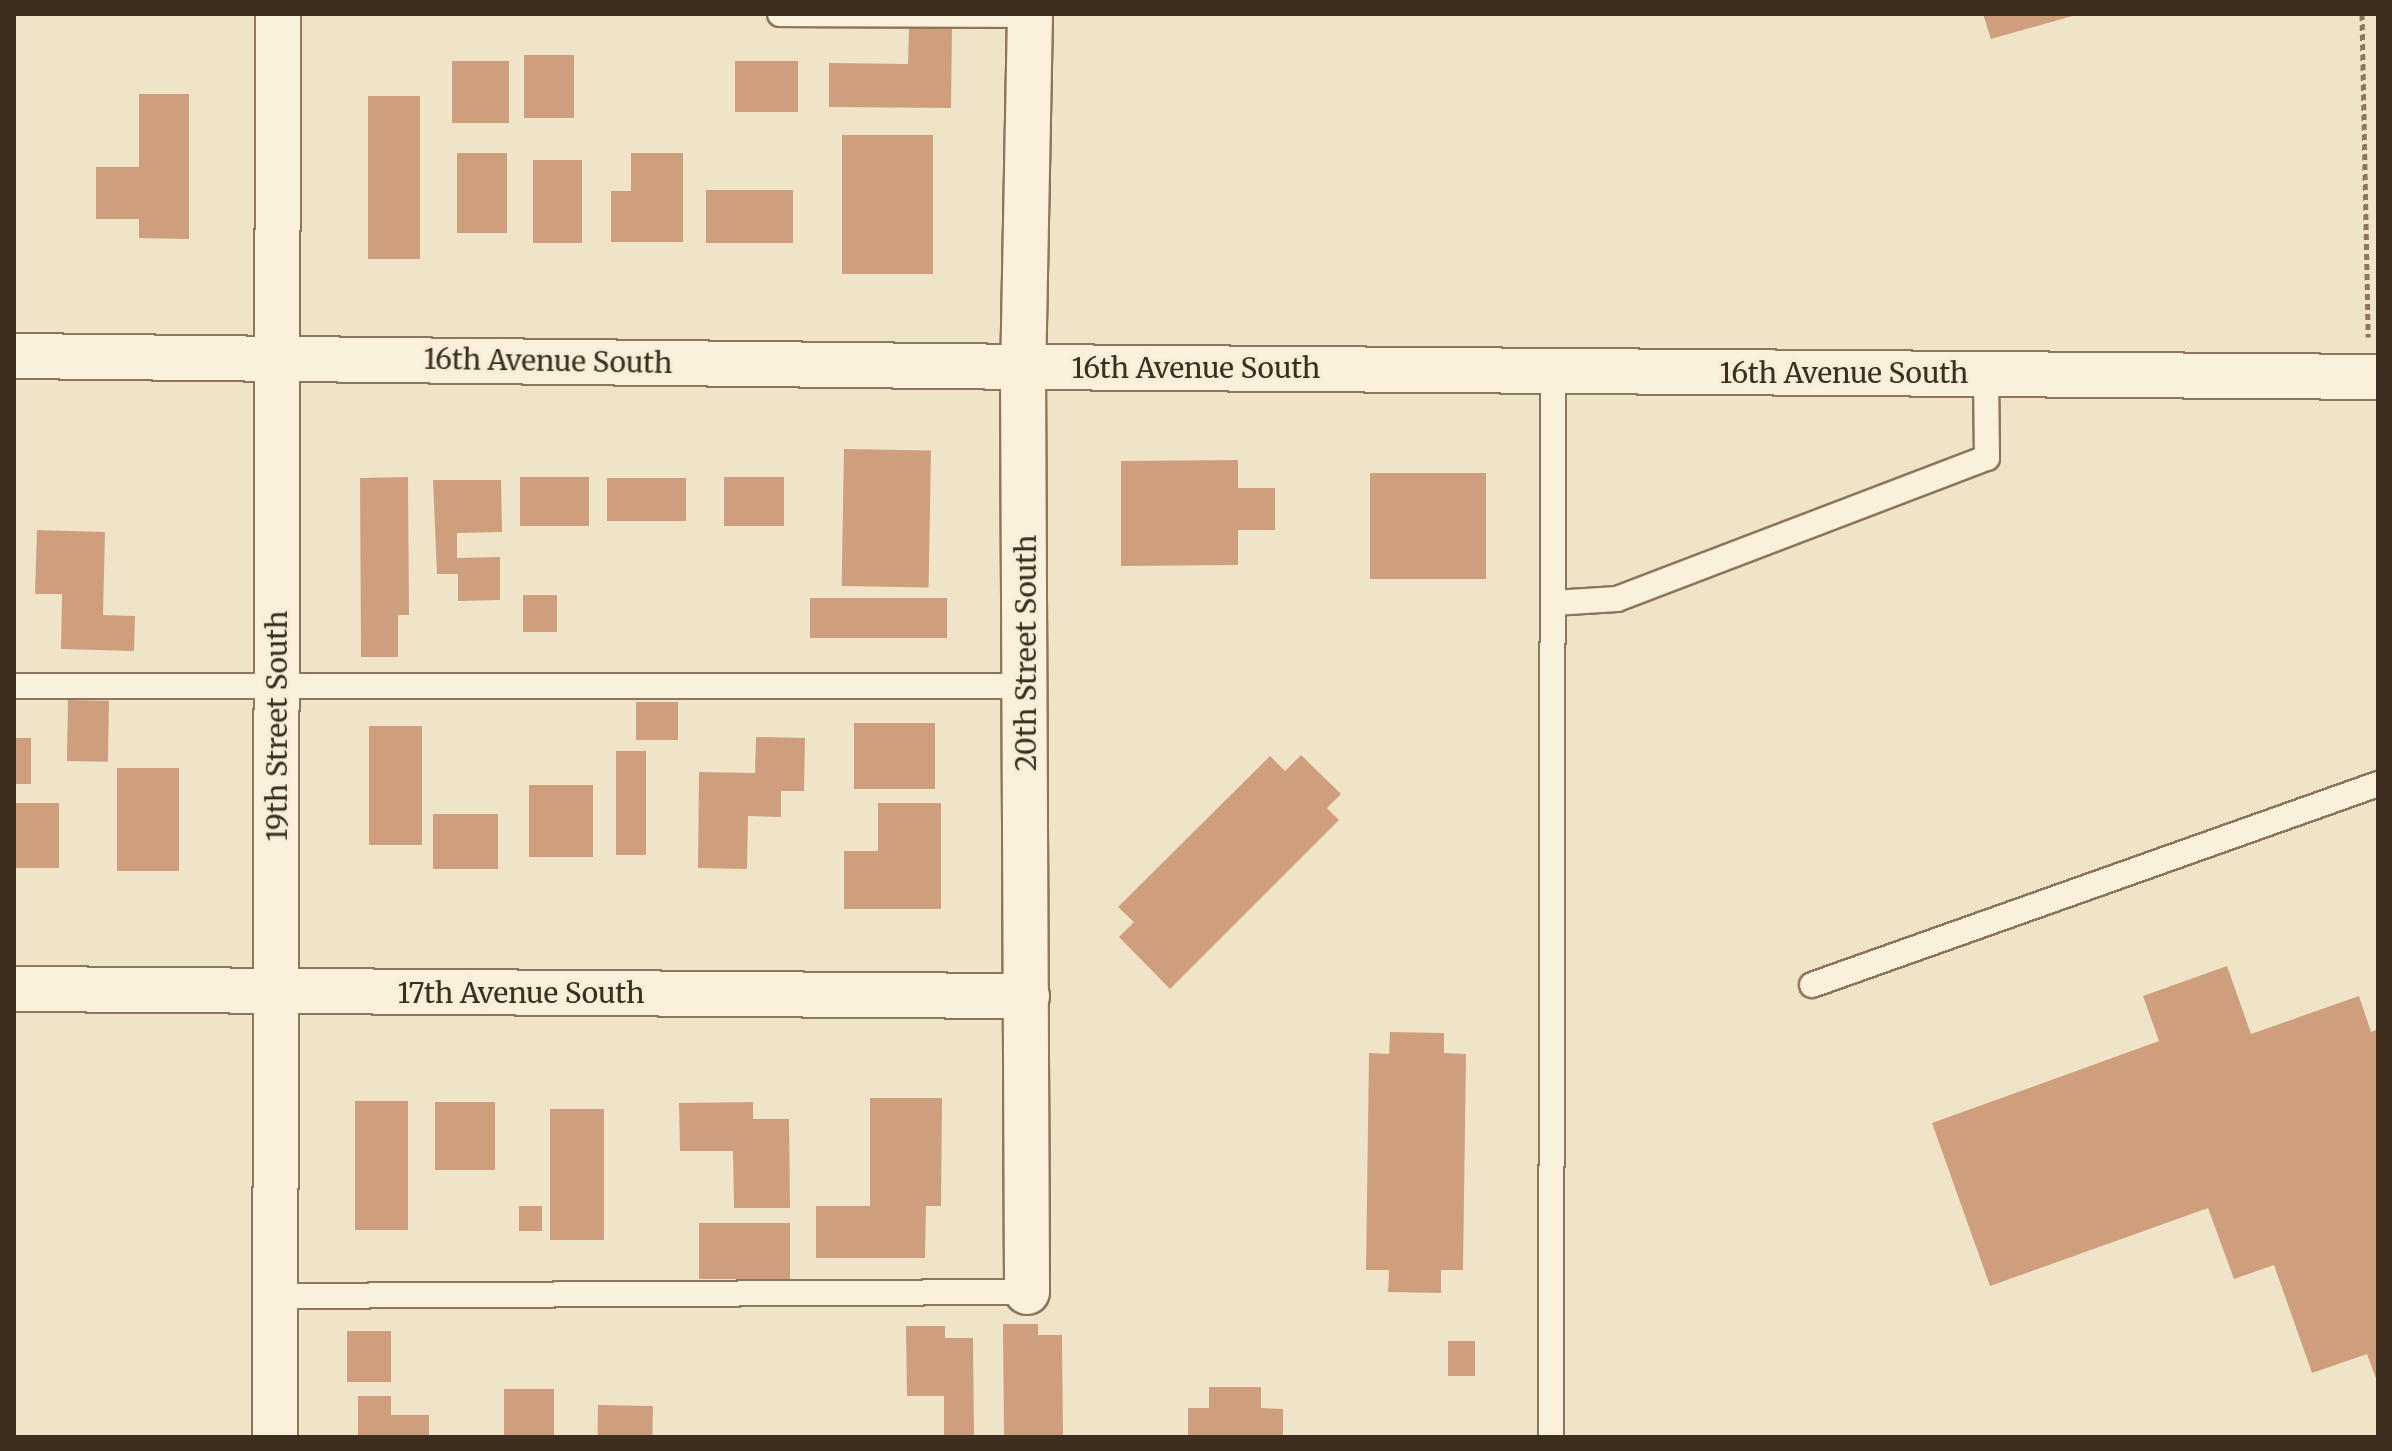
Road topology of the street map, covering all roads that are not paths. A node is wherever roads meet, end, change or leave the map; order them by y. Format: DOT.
graph roads {
  1 [pos="278,14"];
  2 [pos="780,14"];
  3 [pos="1030,15"];
  4 [pos="14,356"];
  5 [pos="278,358"];
  6 [pos="1023,367"];
  7 [pos="1553,371"];
  8 [pos="1986,374"];
  9 [pos="2373,377"];
  10 [pos="1553,603"];
  11 [pos="14,686"];
  12 [pos="1028,686"];
  13 [pos="276,687"];
  14 [pos="2378,784"];
  15 [pos="1812,985"];
  16 [pos="14,989"];
  17 [pos="277,991"];
  18 [pos="1027,996"];
  19 [pos="1027,1292"];
  20 [pos="277,1296"];
  21 [pos="275,1437"];
  22 [pos="1551,1437"];
  1 -- 5 [label="street, 19th Street South"];
  2 -- 3 [label="lane"];
  3 -- 6 [label="street, 20th Street South"];
  4 -- 5 [label="street, 16th Avenue South"];
  5 -- 6 [label="street, 16th Avenue South"];
  5 -- 13 [label="street, 19th Street South"];
  6 -- 7 [label="street, 16th Avenue South"];
  6 -- 12 [label="street, 20th Street South"];
  7 -- 8 [label="street, 16th Avenue South"];
  7 -- 10 [label="lane"];
  8 -- 9 [label="street, 16th Avenue South"];
  8 -- 10 [label="lane"];
  10 -- 22 [label="lane"];
  11 -- 13 [label="lane"];
  12 -- 13 [label="lane"];
  12 -- 18 [label="street, 20th Street South"];
  13 -- 17 [label="street, 19th Street South"];
  14 -- 15 [label="lane"];
  16 -- 17 [label="street, 17th Avenue South"];
  17 -- 18 [label="street, 17th Avenue South"];
  17 -- 20 [label="street, 19th Street South"];
  18 -- 19 [label="street, 20th Street South"];
  19 -- 20 [label="lane"];
  20 -- 21 [label="street, 19th Street South"];
}
